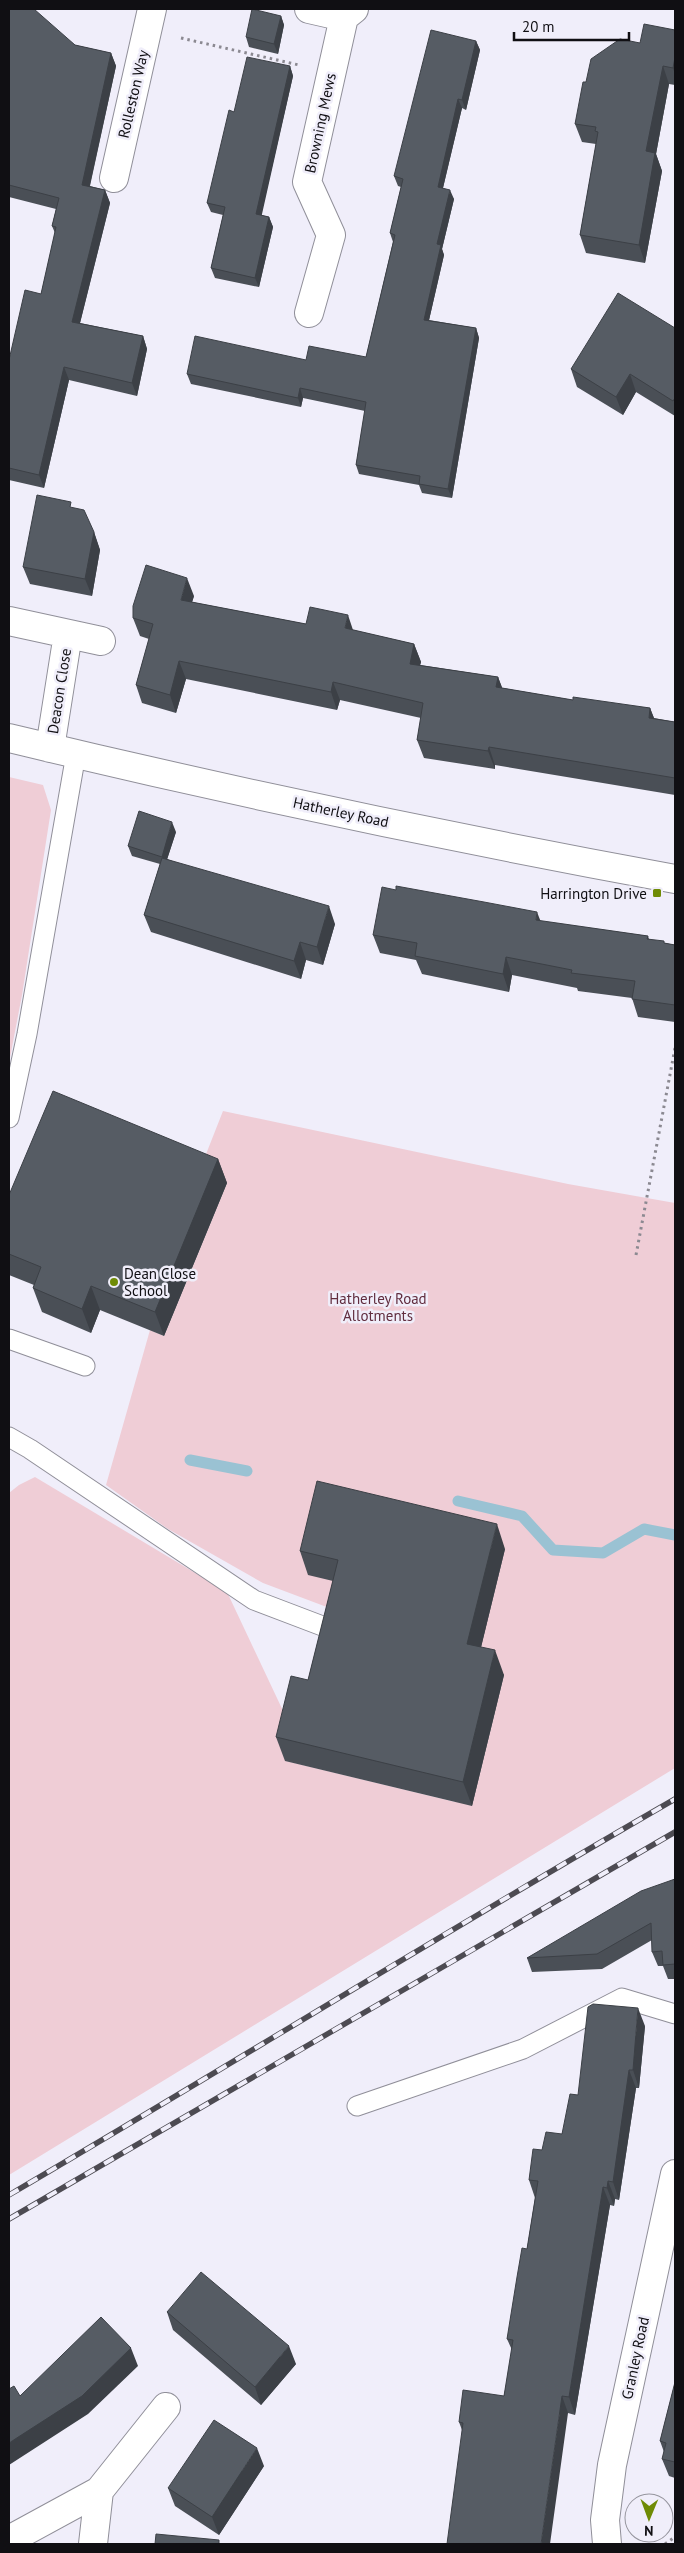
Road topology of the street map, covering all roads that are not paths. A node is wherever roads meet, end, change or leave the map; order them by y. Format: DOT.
graph roads {
  1 [pos="309,9"];
  2 [pos="349,13"];
  3 [pos="150,20"];
  4 [pos="114,178"];
  5 [pos="309,313"];
  6 [pos="9,621"];
  7 [pos="68,634"];
  8 [pos="101,641"];
  9 [pos="9,738"];
  10 [pos="63,751"];
  11 [pos="675,879"];
  12 [pos="9,1118"];
  13 [pos="9,1339"];
  14 [pos="84,1366"];
  15 [pos="9,1437"];
  16 [pos="325,1627"];
  17 [pos="675,2014"];
  18 [pos="357,2106"];
  19 [pos="675,2174"];
  20 [pos="166,2408"];
  21 [pos="99,2492"];
  22 [pos="9,2540"];
  23 [pos="94,2544"];
  24 [pos="607,2544"];
  1 -- 2 [label="street"];
  2 -- 5 [label="street, Browning Mews"];
  3 -- 4 [label="street, Rolleston Way"];
  6 -- 7 [label="street, Deacon Close"];
  7 -- 8 [label="street, Deacon Close"];
  7 -- 10 [label="street, Deacon Close"];
  9 -- 10 [label="street, Hatherley Road"];
  10 -- 11 [label="street, Hatherley Road"];
  10 -- 12 [label="lane"];
  13 -- 14 [label="lane"];
  15 -- 16 [label="lane"];
  17 -- 18 [label="lane"];
  19 -- 24 [label="street, Granley Road"];
  20 -- 21 [label="street"];
  21 -- 22 [label="street"];
  21 -- 23 [label="street"];
}
